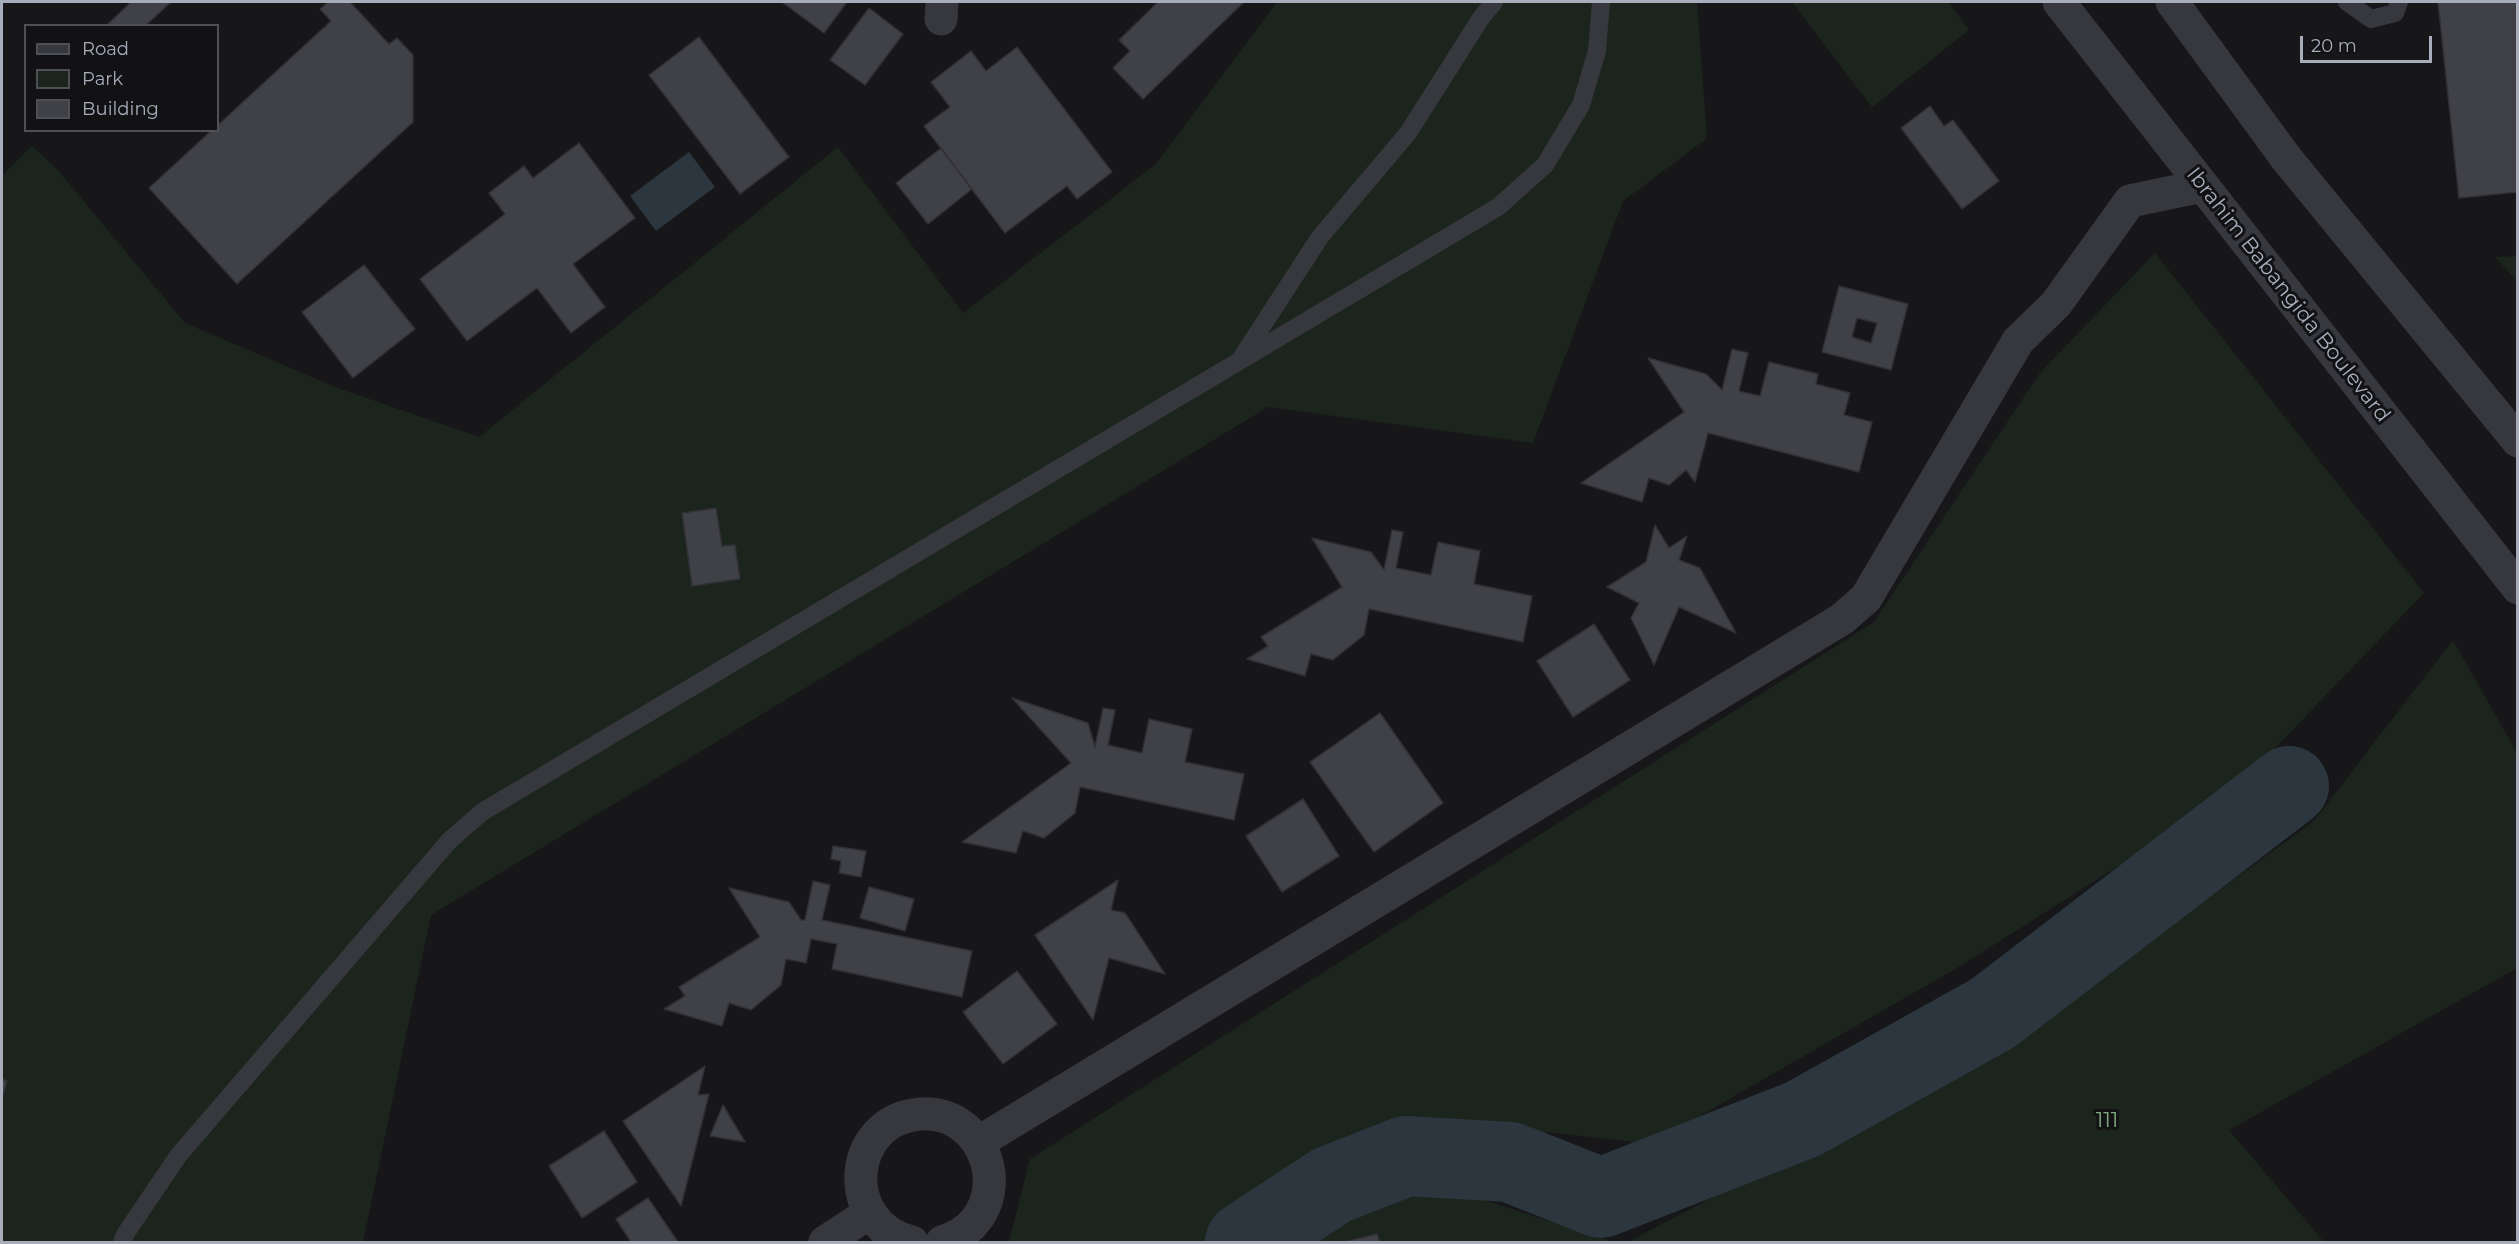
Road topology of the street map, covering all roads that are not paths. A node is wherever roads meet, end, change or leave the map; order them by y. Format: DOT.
graph roads {
  1 [pos="1494,2"];
  2 [pos="1601,2"];
  3 [pos="2059,2"];
  4 [pos="2172,2"];
  5 [pos="2347,2"];
  6 [pos="2399,2"];
  7 [pos="2202,186"];
  8 [pos="1240,361"];
  9 [pos="2517,441"];
  10 [pos="2517,588"];
  11 [pos="979,1142"];
  12 [pos="869,1213"];
  13 [pos="122,1242"];
  14 [pos="825,1242"];
  15 [pos="912,1242"];
  16 [pos="942,1242"];
  1 -- 8 [label="lane"];
  2 -- 8 [label="lane"];
  3 -- 7 [label="street, Ibrahim Babangida Boulevard"];
  4 -- 9 [label="street"];
  5 -- 6 [label="lane"];
  7 -- 10 [label="street, Ibrahim Babangida Boulevard"];
  7 -- 11 [label="street"];
  8 -- 13 [label="lane"];
  11 -- 12 [label="street"];
  11 -- 16 [label="street"];
  12 -- 14 [label="street"];
  12 -- 15 [label="street"];
}
